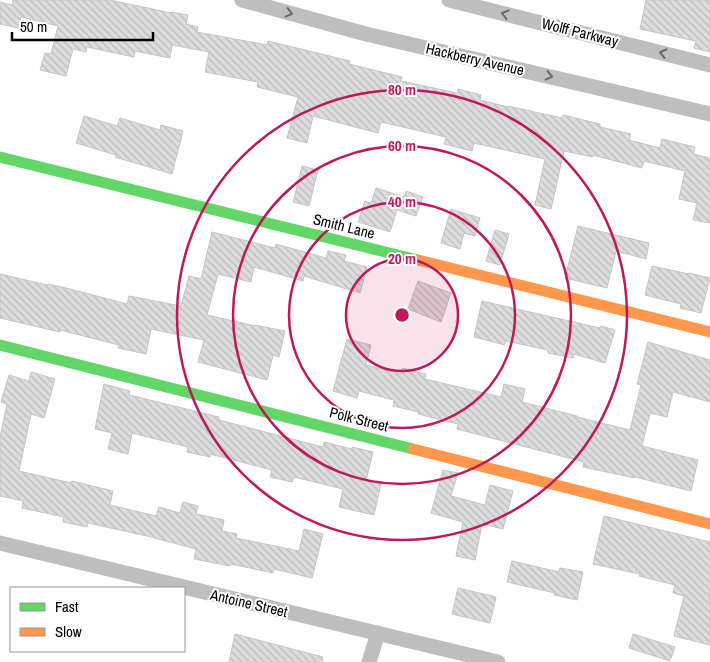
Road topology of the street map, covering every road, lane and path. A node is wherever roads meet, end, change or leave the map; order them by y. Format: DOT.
graph roads {
  1 [pos="242,0"];
  2 [pos="449,0"];
  3 [pos="710,64"];
  4 [pos="710,114"];
  5 [pos="0,157"];
  6 [pos="710,332"];
  7 [pos="0,345"];
  8 [pos="710,524"];
  9 [pos="0,544"];
  10 [pos="181,587"];
  11 [pos="185,588"];
  12 [pos="378,634"];
  13 [pos="369,662"];
  14 [pos="498,662"];
  1 -- 4 [label="street, Hackberry Avenue, one-way"];
  3 -- 2 [label="street, Wolff Parkway, one-way"];
  5 -- 6 [label="street, Smith Lane"];
  7 -- 8 [label="street, Polk Street"];
  9 -- 10 [label="street, Antoine Street"];
  11 -- 12 [label="street, Antoine Street"];
  12 -- 13 [label="street"];
  12 -- 14 [label="street, Antoine Street"];
}
